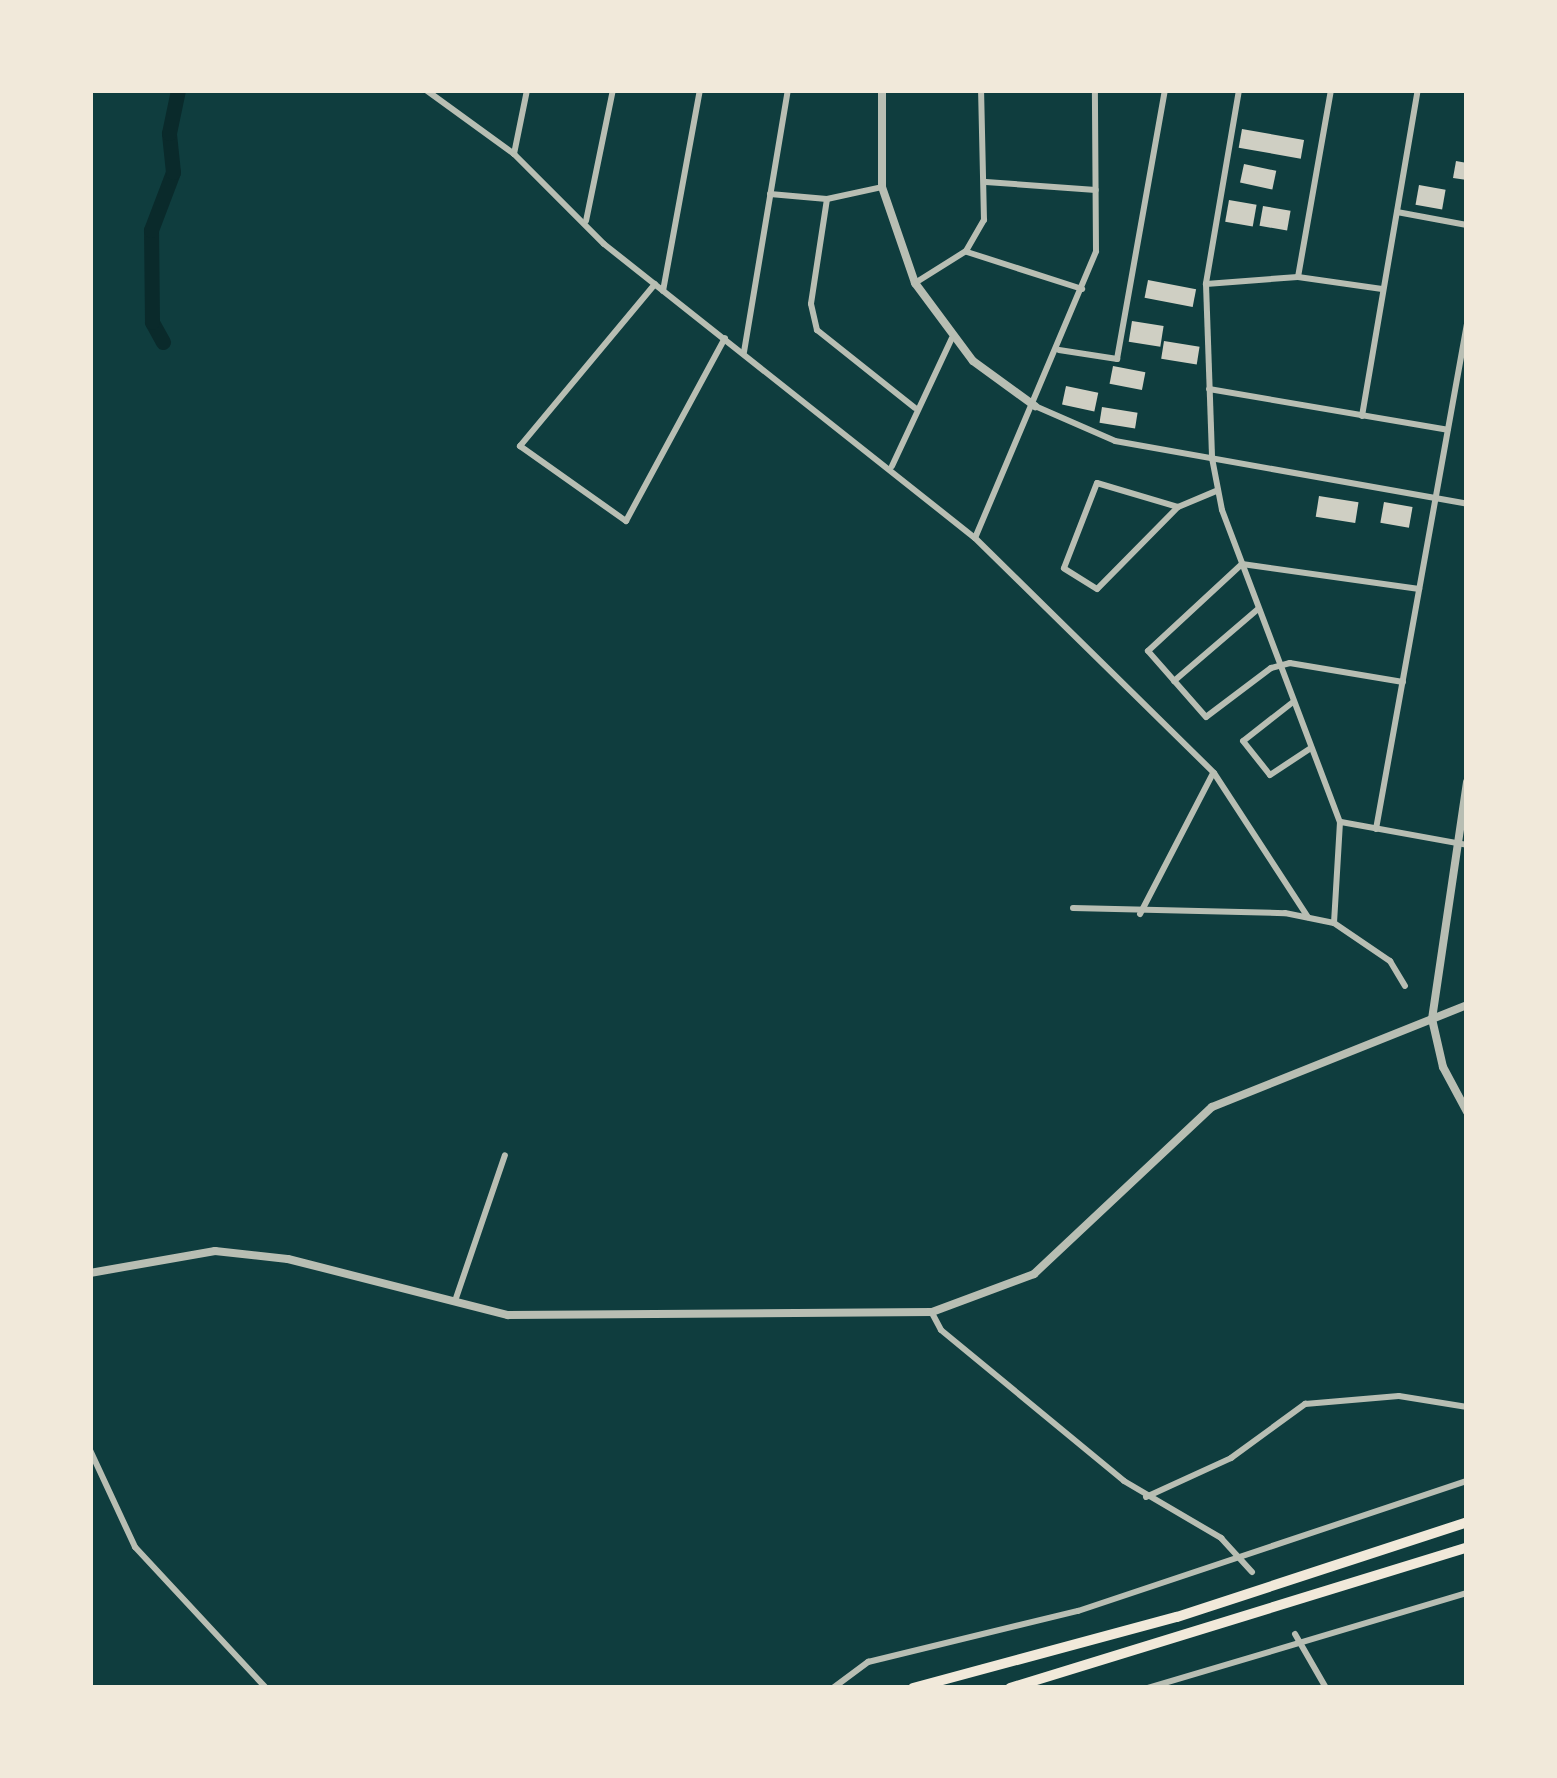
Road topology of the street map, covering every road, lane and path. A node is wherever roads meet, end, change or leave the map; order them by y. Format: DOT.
graph roads {
  1 [pos="426,90"];
  2 [pos="527,90"];
  3 [pos="613,90"];
  4 [pos="700,90"];
  5 [pos="788,90"];
  6 [pos="882,90"];
  7 [pos="982,90"];
  8 [pos="1096,90"];
  9 [pos="1166,90"];
  10 [pos="1239,90"];
  11 [pos="1331,90"];
  12 [pos="1418,90"];
  13 [pos="514,154"];
  14 [pos="986,182"];
  15 [pos="882,187"];
  16 [pos="1096,190"];
  17 [pos="770,194"];
  18 [pos="827,199"];
  19 [pos="1397,212"];
  20 [pos="585,222"];
  21 [pos="1467,225"];
  22 [pos="966,251"];
  23 [pos="1298,278"];
  24 [pos="915,283"];
  25 [pos="655,284"];
  26 [pos="1207,284"];
  27 [pos="1082,289"];
  28 [pos="1383,290"];
  29 [pos="663,291"];
  30 [pos="1467,324"];
  31 [pos="725,338"];
  32 [pos="952,338"];
  33 [pos="1058,350"];
  34 [pos="744,352"];
  35 [pos="1209,389"];
  36 [pos="1035,406"];
  37 [pos="916,407"];
  38 [pos="1361,416"];
  39 [pos="1448,430"];
  40 [pos="1212,458"];
  41 [pos="892,466"];
  42 [pos="1216,490"];
  43 [pos="1436,499"];
  44 [pos="1467,504"];
  45 [pos="1178,507"];
  46 [pos="975,538"];
  47 [pos="1242,564"];
  48 [pos="1419,589"];
  49 [pos="1258,608"];
  50 [pos="1280,665"];
  51 [pos="1174,681"];
  52 [pos="1402,682"];
  53 [pos="1293,702"];
  54 [pos="1311,748"];
  55 [pos="1214,772"];
  56 [pos="1467,782"];
  57 [pos="1340,822"];
  58 [pos="1376,829"];
  59 [pos="1462,844"];
  60 [pos="1073,908"];
  61 [pos="1140,914"];
  62 [pos="1308,917"];
  63 [pos="1334,923"];
  64 [pos="1405,986"];
  65 [pos="1467,1005"];
  66 [pos="1432,1019"];
  67 [pos="1467,1112"];
  68 [pos="505,1156"];
  69 [pos="90,1273"];
  70 [pos="454,1305"];
  71 [pos="932,1312"];
  72 [pos="1467,1406"];
  73 [pos="90,1450"];
  74 [pos="1467,1481"];
  75 [pos="1146,1498"];
  76 [pos="1467,1522"];
  77 [pos="1467,1546"];
  78 [pos="1244,1559"];
  79 [pos="1252,1572"];
  80 [pos="1467,1593"];
  81 [pos="1295,1634"];
  82 [pos="1300,1643"];
  83 [pos="854,1684"];
  84 [pos="266,1688"];
  85 [pos="833,1688"];
  86 [pos="913,1688"];
  87 [pos="1010,1688"];
  88 [pos="1148,1688"];
  89 [pos="1326,1688"];
  1 -- 13 [label="street"];
  2 -- 13 [label="street"];
  3 -- 20 [label="street"];
  4 -- 29 [label="street"];
  5 -- 17 [label="street"];
  6 -- 15 [label="street"];
  7 -- 14 [label="street"];
  8 -- 16 [label="street"];
  9 -- 33 [label="street"];
  10 -- 26 [label="street"];
  11 -- 23 [label="street"];
  12 -- 19 [label="street"];
  13 -- 20 [label="street"];
  14 -- 16 [label="street"];
  14 -- 22 [label="street"];
  15 -- 18 [label="street"];
  15 -- 24 [label="street"];
  16 -- 27 [label="street"];
  17 -- 18 [label="street"];
  17 -- 34 [label="street"];
  18 -- 37 [label="street"];
  19 -- 21 [label="street"];
  19 -- 28 [label="street"];
  20 -- 25 [label="street"];
  22 -- 24 [label="street"];
  22 -- 27 [label="street"];
  23 -- 26 [label="street"];
  23 -- 28 [label="street"];
  24 -- 32 [label="street"];
  25 -- 29 [label="street"];
  25 -- 31 [label="street"];
  26 -- 35 [label="street"];
  27 -- 33 [label="street"];
  28 -- 38 [label="street"];
  29 -- 31 [label="street"];
  30 -- 39 [label="street"];
  31 -- 34 [label="street"];
  32 -- 36 [label="street"];
  32 -- 37 [label="street"];
  33 -- 36 [label="street"];
  34 -- 41 [label="street"];
  35 -- 38 [label="street"];
  35 -- 40 [label="street"];
  36 -- 40 [label="street"];
  36 -- 46 [label="street"];
  37 -- 41 [label="street"];
  38 -- 39 [label="street"];
  39 -- 43 [label="street"];
  40 -- 42 [label="street"];
  40 -- 43 [label="street"];
  41 -- 46 [label="street"];
  42 -- 45 [label="street"];
  42 -- 47 [label="street"];
  43 -- 44 [label="street"];
  43 -- 48 [label="street"];
  45 -- 45 [label="street"];
  46 -- 55 [label="street"];
  47 -- 48 [label="street"];
  47 -- 49 [label="street"];
  47 -- 51 [label="street"];
  48 -- 52 [label="street"];
  49 -- 50 [label="street"];
  49 -- 51 [label="street"];
  50 -- 51 [label="street"];
  50 -- 52 [label="street"];
  50 -- 53 [label="street"];
  52 -- 58 [label="street"];
  53 -- 54 [label="street"];
  53 -- 54 [label="street"];
  54 -- 57 [label="street"];
  55 -- 61 [label="street"];
  55 -- 62 [label="street"];
  56 -- 59 [label="street"];
  57 -- 58 [label="street"];
  57 -- 63 [label="street"];
  58 -- 59 [label="street"];
  59 -- 66 [label="street"];
  60 -- 61 [label="street"];
  61 -- 62 [label="street"];
  62 -- 63 [label="street"];
  63 -- 64 [label="street"];
  65 -- 66 [label="street"];
  66 -- 67 [label="street"];
  66 -- 71 [label="street"];
  68 -- 70 [label="street"];
  69 -- 70 [label="street"];
  70 -- 71 [label="street"];
  71 -- 75 [label="street"];
  72 -- 75 [label="street"];
  73 -- 84 [label="street"];
  74 -- 78 [label="street"];
  75 -- 78 [label="street"];
  76 -- 86 [label="highway"];
  77 -- 87 [label="highway"];
  78 -- 79 [label="street"];
  78 -- 83 [label="street"];
  80 -- 82 [label="street"];
  81 -- 82 [label="street"];
  82 -- 88 [label="street"];
  82 -- 89 [label="street"];
  83 -- 85 [label="street"];
}
